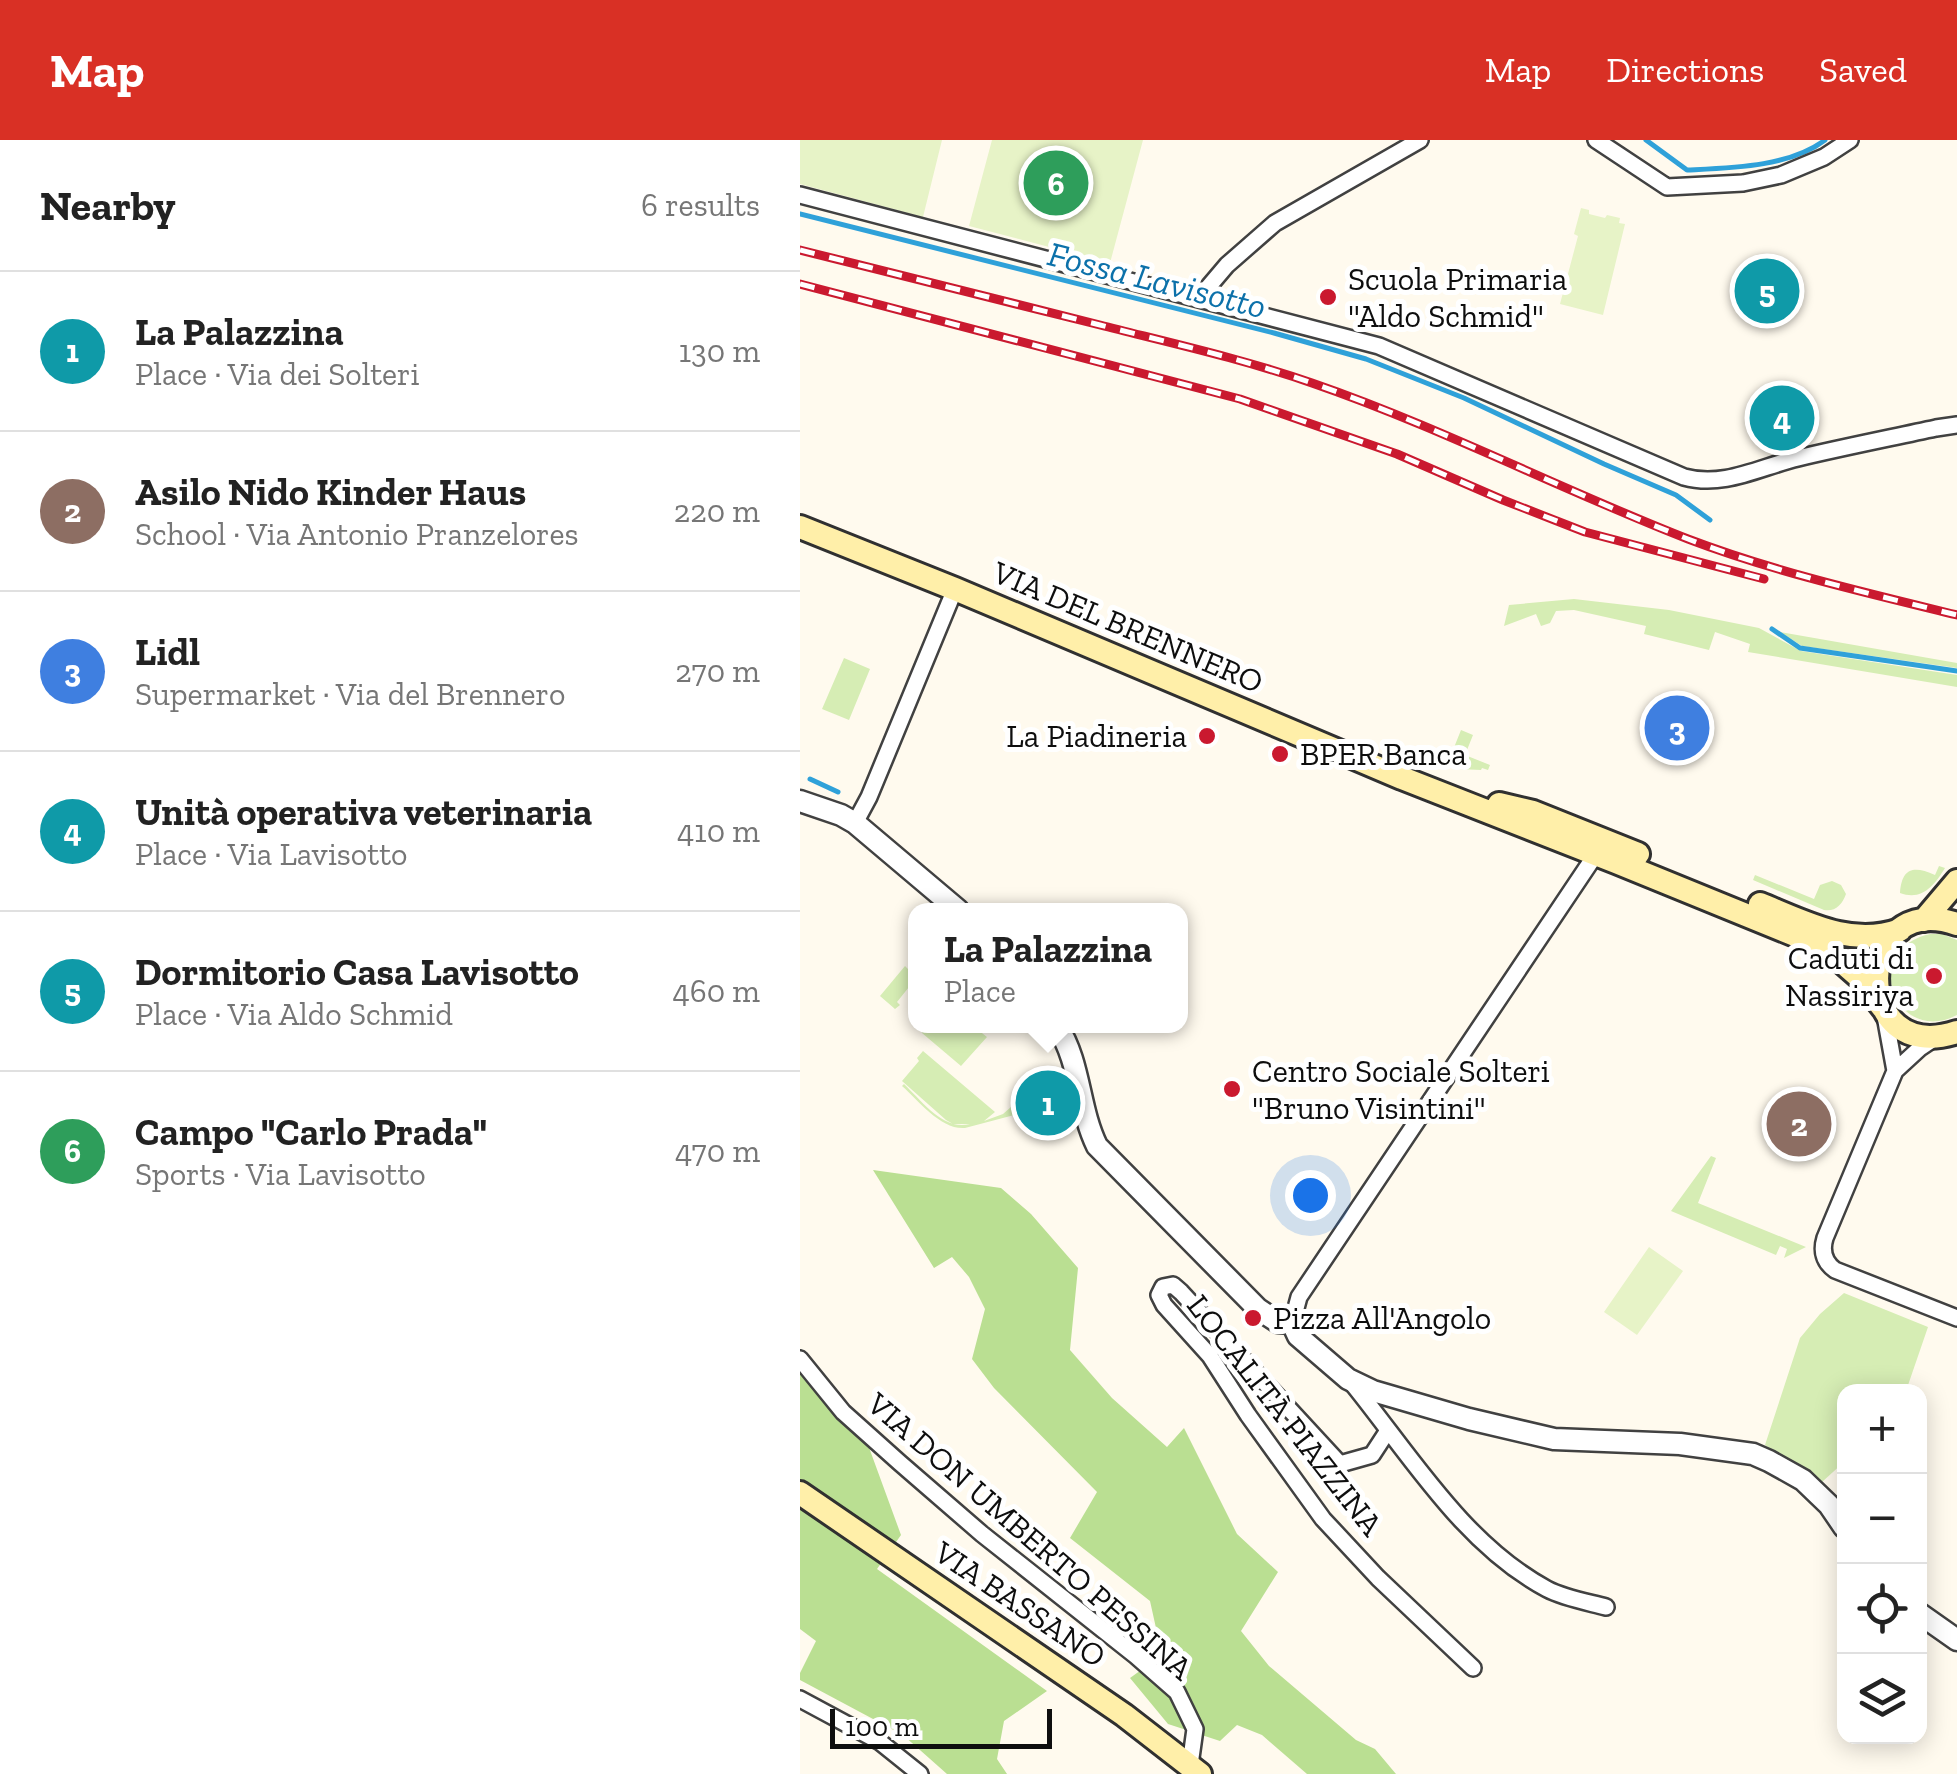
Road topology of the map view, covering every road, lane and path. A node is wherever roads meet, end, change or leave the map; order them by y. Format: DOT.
graph roads {
  1 [pos="1420,140"];
  2 [pos="1596,140"];
  3 [pos="1850,140"];
  4 [pos="800,195"];
  5 [pos="1198,298"];
  6 [pos="1957,425"];
  7 [pos="800,527"];
  8 [pos="954,589"];
  9 [pos="1430,789"];
  10 [pos="800,801"];
  11 [pos="854,823"];
  12 [pos="1607,859"];
  13 [pos="1957,881"];
  14 [pos="950,903"];
  15 [pos="1924,920"];
  16 [pos="1957,924"];
  17 [pos="1900,930"];
  18 [pos="1883,1008"];
  19 [pos="1062,1033"];
  20 [pos="1947,1034"];
  21 [pos="1895,1071"];
  22 [pos="1957,1318"];
  23 [pos="1292,1323"];
  24 [pos="800,1359"];
  25 [pos="1348,1379"];
  26 [pos="1387,1432"];
  27 [pos="800,1494"];
  28 [pos="1837,1516"];
  29 [pos="1606,1607"];
  30 [pos="1927,1619"];
  31 [pos="1957,1640"];
  32 [pos="1473,1668"];
  33 [pos="800,1699"];
  34 [pos="1195,1770"];
  35 [pos="920,1774"];
  1 -- 5 [label="street"];
  2 -- 3 [label="street"];
  4 -- 5 [label="street"];
  5 -- 6 [label="street"];
  7 -- 8 [label="main road, VIA DEL BRENNERO"];
  8 -- 9 [label="main road, VIA DEL BRENNERO"];
  8 -- 11 [label="street"];
  9 -- 12 [label="main road, VIA DEL BRENNERO"];
  9 -- 12 [label="main road, VIA DEL BRENNERO"];
  10 -- 11 [label="street"];
  11 -- 14 [label="street"];
  12 -- 17 [label="main road, VIA DEL BRENNERO"];
  12 -- 18 [label="main road, VIA DEL BRENNERO"];
  12 -- 23 [label="street"];
  13 -- 15 [label="main road"];
  15 -- 16 [label="main road"];
  15 -- 17 [label="main road, VIA DEL BRENNERO"];
  17 -- 18 [label="main road"];
  18 -- 20 [label="main road, VIA DEL BRENNERO"];
  18 -- 21 [label="street"];
  19 -- 23 [label="street"];
  20 -- 21 [label="street"];
  21 -- 22 [label="street"];
  23 -- 25 [label="street"];
  24 -- 34 [label="street, VIA DON UMBERTO PESSINA"];
  25 -- 26 [label="street"];
  25 -- 28 [label="street"];
  26 -- 29 [label="street"];
  26 -- 32 [label="street, LOCALITÀ PIAZZINA"];
  27 -- 34 [label="main road, VIA BASSANO"];
  30 -- 31 [label="street"];
  33 -- 35 [label="street"];
}
